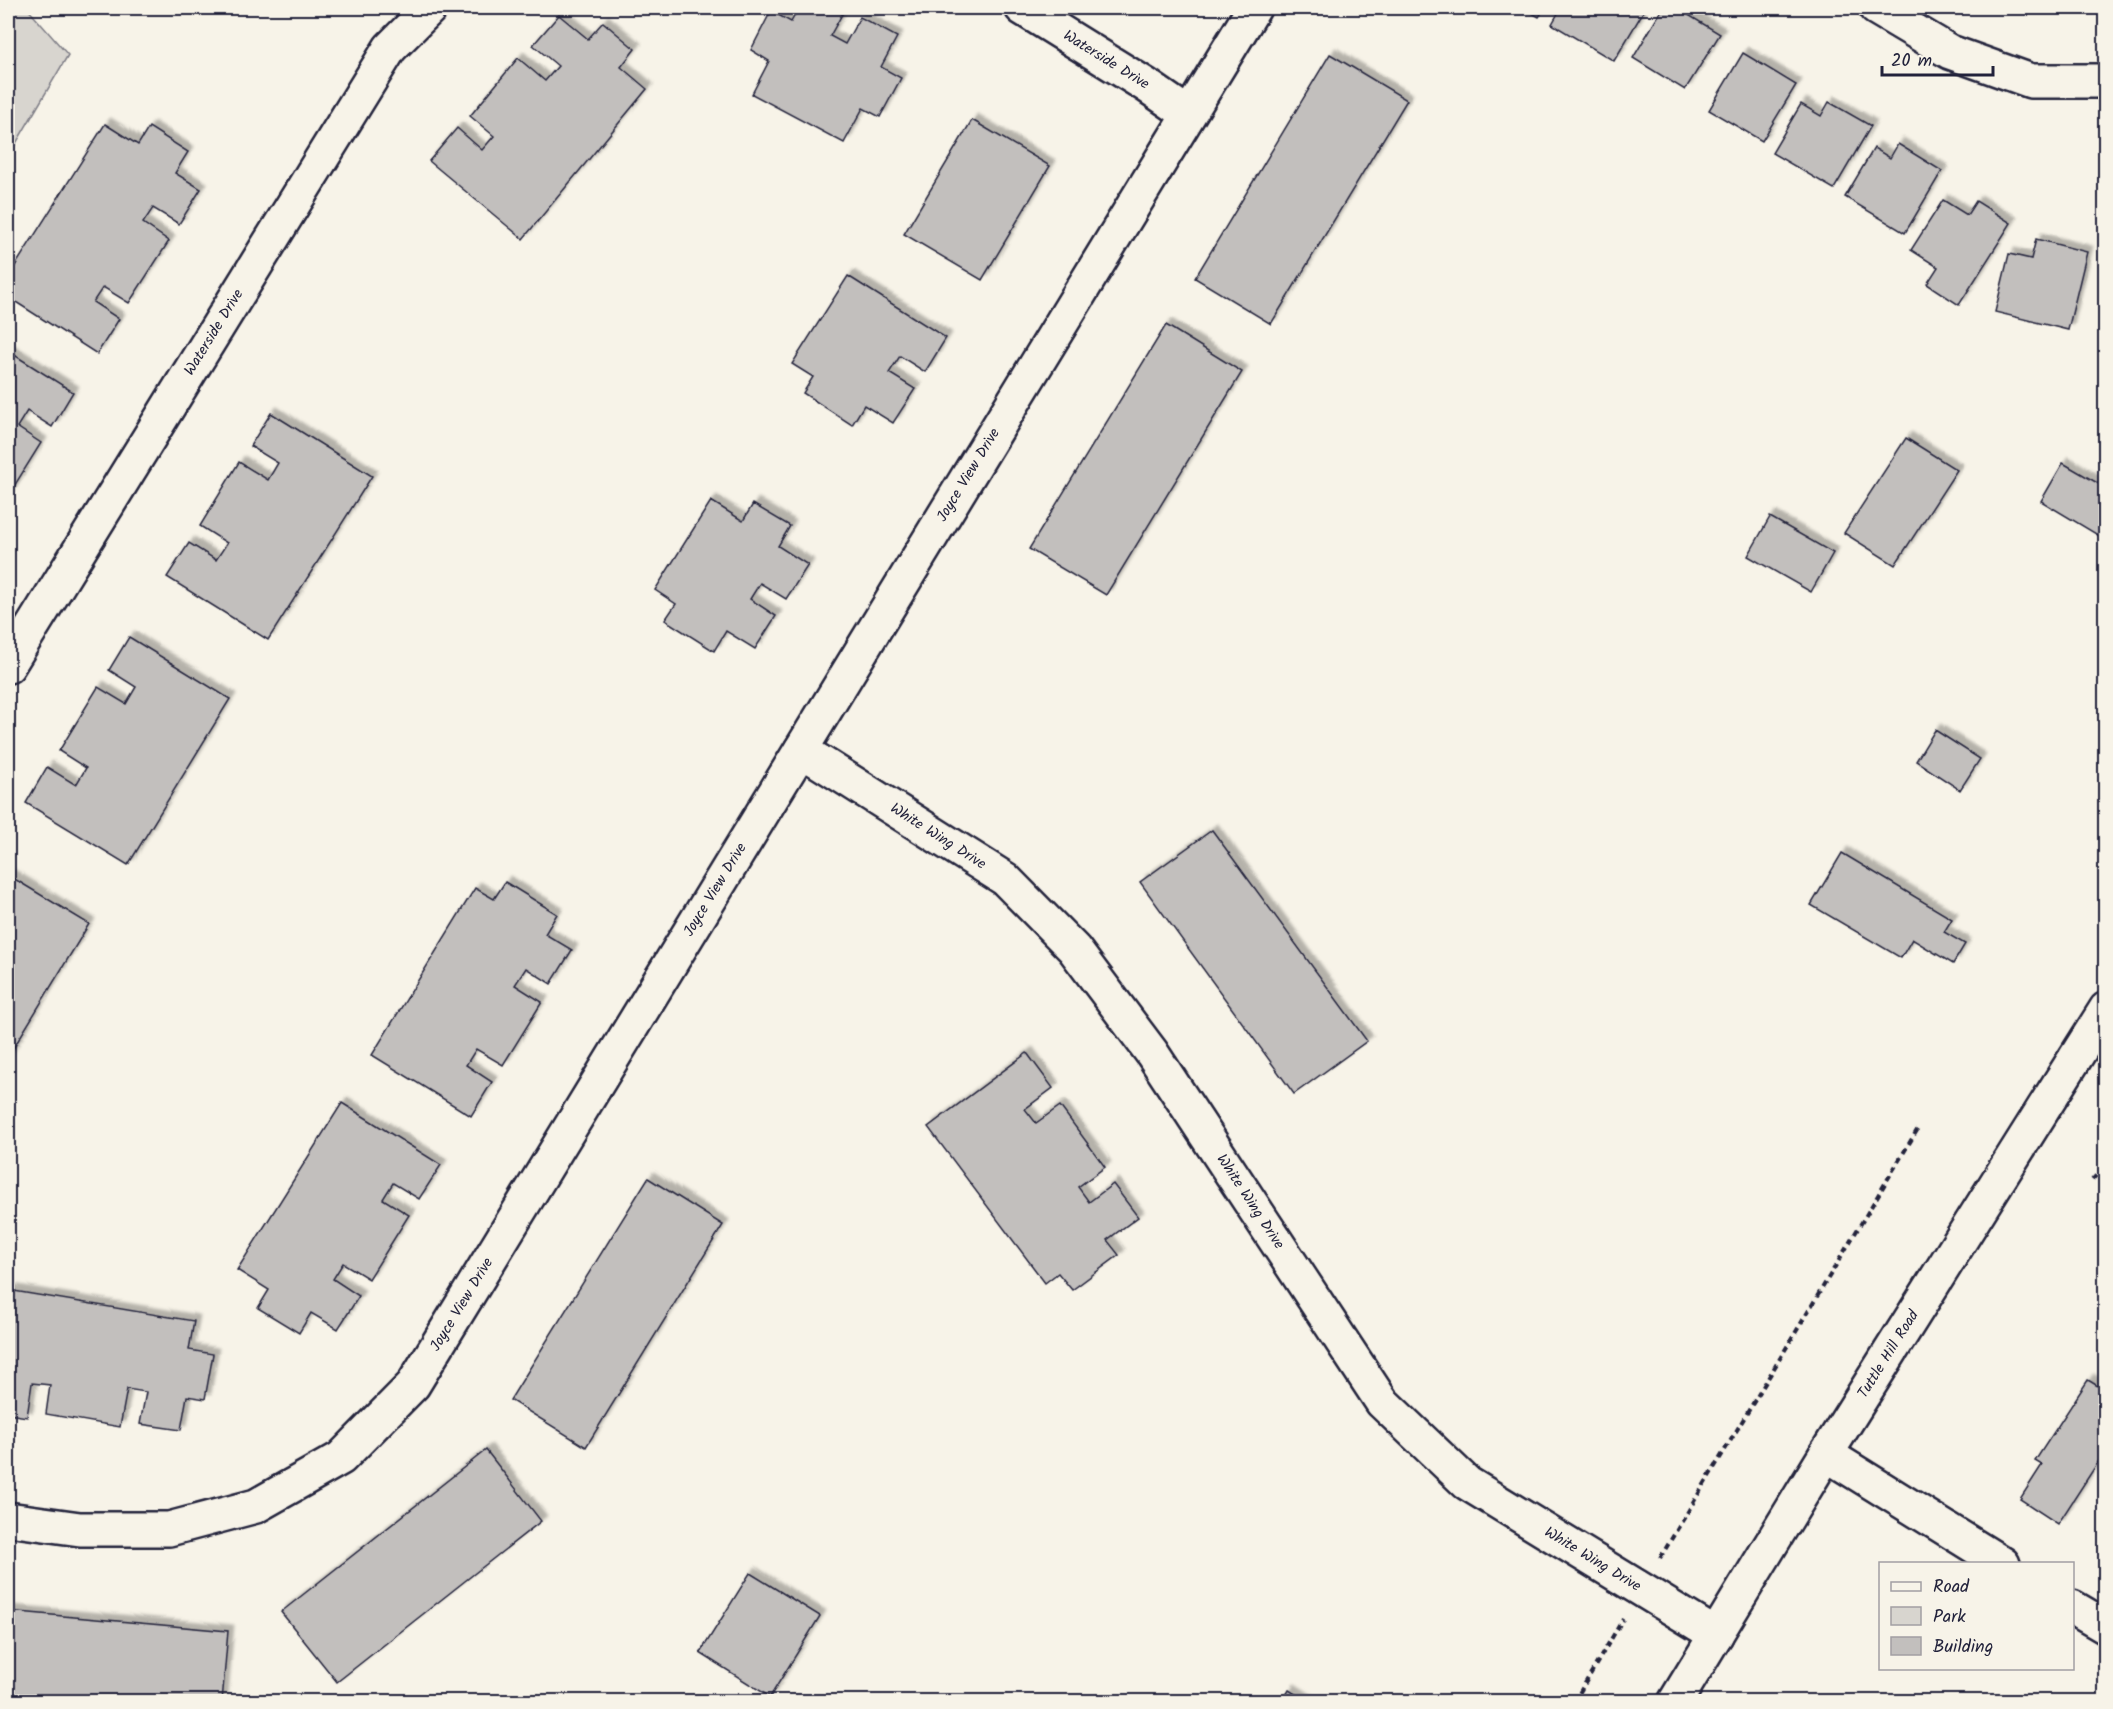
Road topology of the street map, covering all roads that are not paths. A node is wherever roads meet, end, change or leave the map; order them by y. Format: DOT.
graph roads {
  1 [pos="430,8"];
  2 [pos="1022,8"];
  3 [pos="1254,8"];
  4 [pos="1876,8"];
  5 [pos="2106,81"];
  6 [pos="1188,114"];
  7 [pos="8,666"];
  8 [pos="801,750"];
  9 [pos="2106,1009"];
  10 [pos="1826,1454"];
  11 [pos="8,1519"];
  12 [pos="2001,1562"];
  13 [pos="2074,1607"];
  14 [pos="2106,1627"];
  15 [pos="1716,1635"];
  16 [pos="1675,1701"];
  1 -- 7 [label="street, Waterside Drive"];
  2 -- 6 [label="street, Waterside Drive"];
  3 -- 6 [label="street, Joyce View Drive"];
  4 -- 5 [label="street"];
  6 -- 8 [label="street, Joyce View Drive"];
  8 -- 11 [label="street, Joyce View Drive"];
  8 -- 15 [label="street, White Wing Drive"];
  9 -- 10 [label="street, Tuttle Hill Road"];
  10 -- 12 [label="street"];
  10 -- 15 [label="street, Tuttle Hill Road"];
  13 -- 14 [label="street"];
  15 -- 16 [label="street, Tuttle Hill Road"];
}
